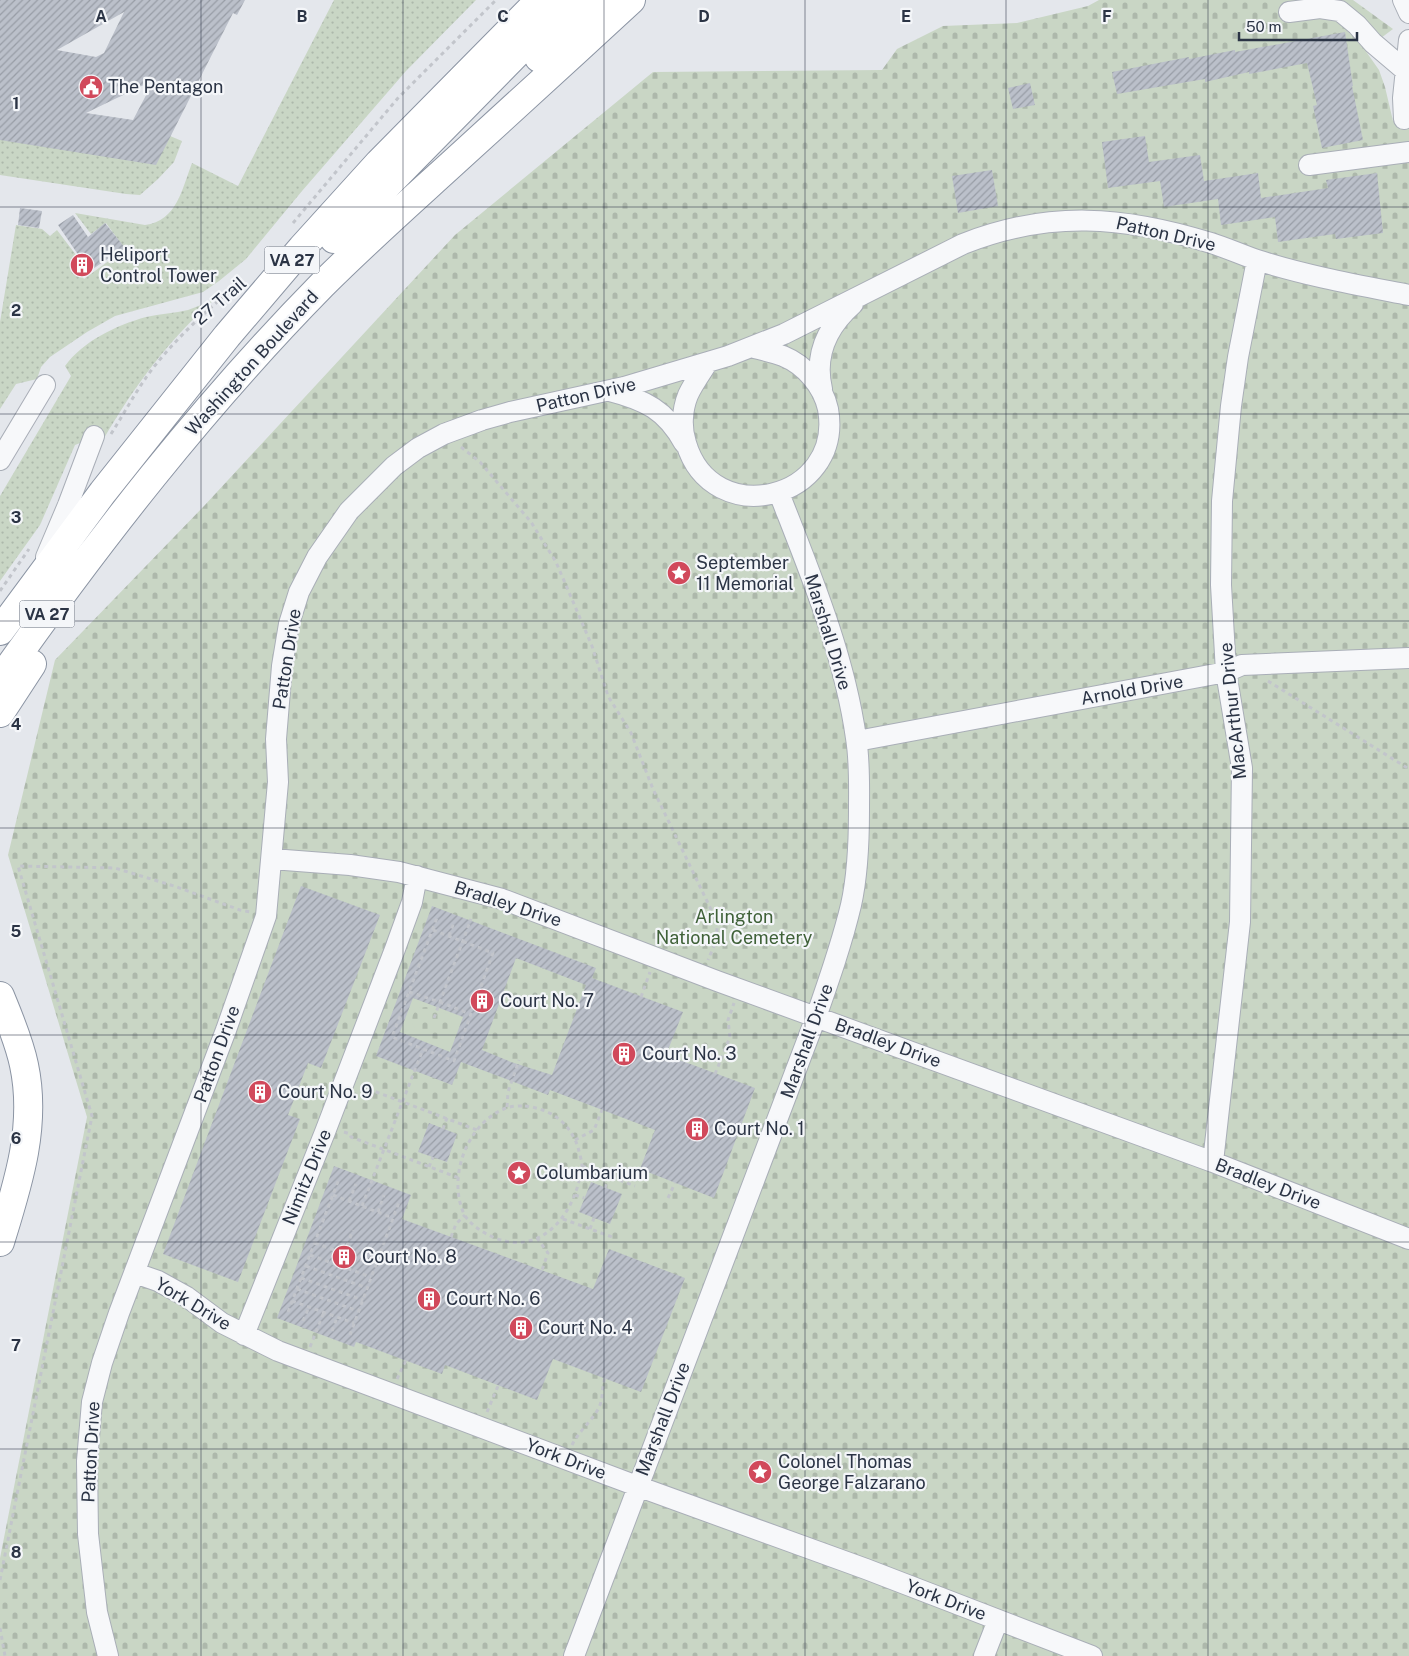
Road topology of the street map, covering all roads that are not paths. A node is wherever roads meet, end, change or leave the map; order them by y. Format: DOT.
graph roads {
  1 [pos="540,0"];
  2 [pos="569,0"];
  3 [pos="598,0"];
  4 [pos="631,0"];
  5 [pos="1403,0"];
  6 [pos="1332,6"];
  7 [pos="1289,12"];
  8 [pos="1409,13"];
  9 [pos="1409,40"];
  10 [pos="1406,71"];
  11 [pos="1404,119"];
  12 [pos="1409,152"];
  13 [pos="1309,165"];
  14 [pos="361,246"];
  15 [pos="1257,260"];
  16 [pos="864,293"];
  17 [pos="1409,295"];
  18 [pos="750,347"];
  19 [pos="708,362"];
  20 [pos="45,385"];
  21 [pos="608,390"];
  22 [pos="823,394"];
  23 [pos="174,405"];
  24 [pos="92,442"];
  25 [pos="688,451"];
  26 [pos="0,460"];
  27 [pos="779,493"];
  28 [pos="95,548"];
  29 [pos="34,584"];
  30 [pos="0,631"];
  31 [pos="1409,658"];
  32 [pos="1234,669"];
  33 [pos="0,680"];
  34 [pos="0,713"];
  35 [pos="857,741"];
  36 [pos="272,858"];
  37 [pos="417,876"];
  38 [pos="0,996"];
  39 [pos="816,1017"];
  40 [pos="0,1036"];
  41 [pos="1213,1162"];
  42 [pos="9,1185"];
  43 [pos="0,1217"];
  44 [pos="1409,1239"];
  45 [pos="0,1242"];
  46 [pos="135,1272"];
  47 [pos="244,1335"];
  48 [pos="637,1486"];
  49 [pos="998,1620"];
  50 [pos="108,1656"];
  51 [pos="574,1656"];
  52 [pos="984,1656"];
  53 [pos="1092,1656"];
  1 -- 23 [label="highway, Washington Boulevard / VA 27"];
  2 -- 23 [label="highway"];
  3 -- 14 [label="highway"];
  4 -- 14 [label="highway, Washington Boulevard / VA 27"];
  5 -- 8 [label="lane"];
  6 -- 7 [label="lane"];
  6 -- 10 [label="lane"];
  9 -- 10 [label="lane"];
  10 -- 11 [label="lane"];
  12 -- 13 [label="lane"];
  14 -- 28 [label="highway, Washington Boulevard / VA 27"];
  15 -- 16 [label="lane, Patton Drive"];
  15 -- 17 [label="lane, Patton Drive"];
  15 -- 32 [label="lane, MacArthur Drive"];
  16 -- 18 [label="lane, Patton Drive"];
  16 -- 22 [label="lane"];
  18 -- 19 [label="lane, Patton Drive"];
  18 -- 22 [label="lane"];
  19 -- 21 [label="lane, Patton Drive"];
  19 -- 25 [label="lane"];
  20 -- 26 [label="lane"];
  21 -- 25 [label="lane"];
  21 -- 36 [label="lane, Patton Drive"];
  22 -- 27 [label="lane"];
  23 -- 29 [label="highway, Washington Boulevard / VA 27"];
  24 -- 29 [label="lane"];
  25 -- 27 [label="lane"];
  27 -- 35 [label="lane, Marshall Drive"];
  28 -- 33 [label="highway, Washington Boulevard / VA 27"];
  28 -- 34 [label="highway"];
  29 -- 30 [label="highway, Washington Boulevard / VA 27"];
  31 -- 32 [label="lane, Arnold Drive"];
  32 -- 35 [label="lane, Arnold Drive"];
  32 -- 41 [label="lane, MacArthur Drive"];
  35 -- 39 [label="lane, Marshall Drive"];
  36 -- 37 [label="lane, Bradley Drive"];
  36 -- 46 [label="lane, Patton Drive"];
  37 -- 39 [label="lane, Bradley Drive"];
  37 -- 47 [label="lane, Nimitz Drive"];
  38 -- 42 [label="highway"];
  39 -- 41 [label="lane, Bradley Drive"];
  39 -- 48 [label="lane, Marshall Drive"];
  40 -- 42 [label="highway"];
  41 -- 44 [label="lane, Bradley Drive"];
  42 -- 43 [label="highway"];
  42 -- 45 [label="highway"];
  46 -- 47 [label="lane, York Drive"];
  46 -- 50 [label="lane, Patton Drive"];
  47 -- 48 [label="lane, York Drive"];
  48 -- 49 [label="lane, York Drive"];
  48 -- 51 [label="lane, Marshall Drive"];
  49 -- 52 [label="lane"];
  49 -- 53 [label="lane, York Drive"];
}
